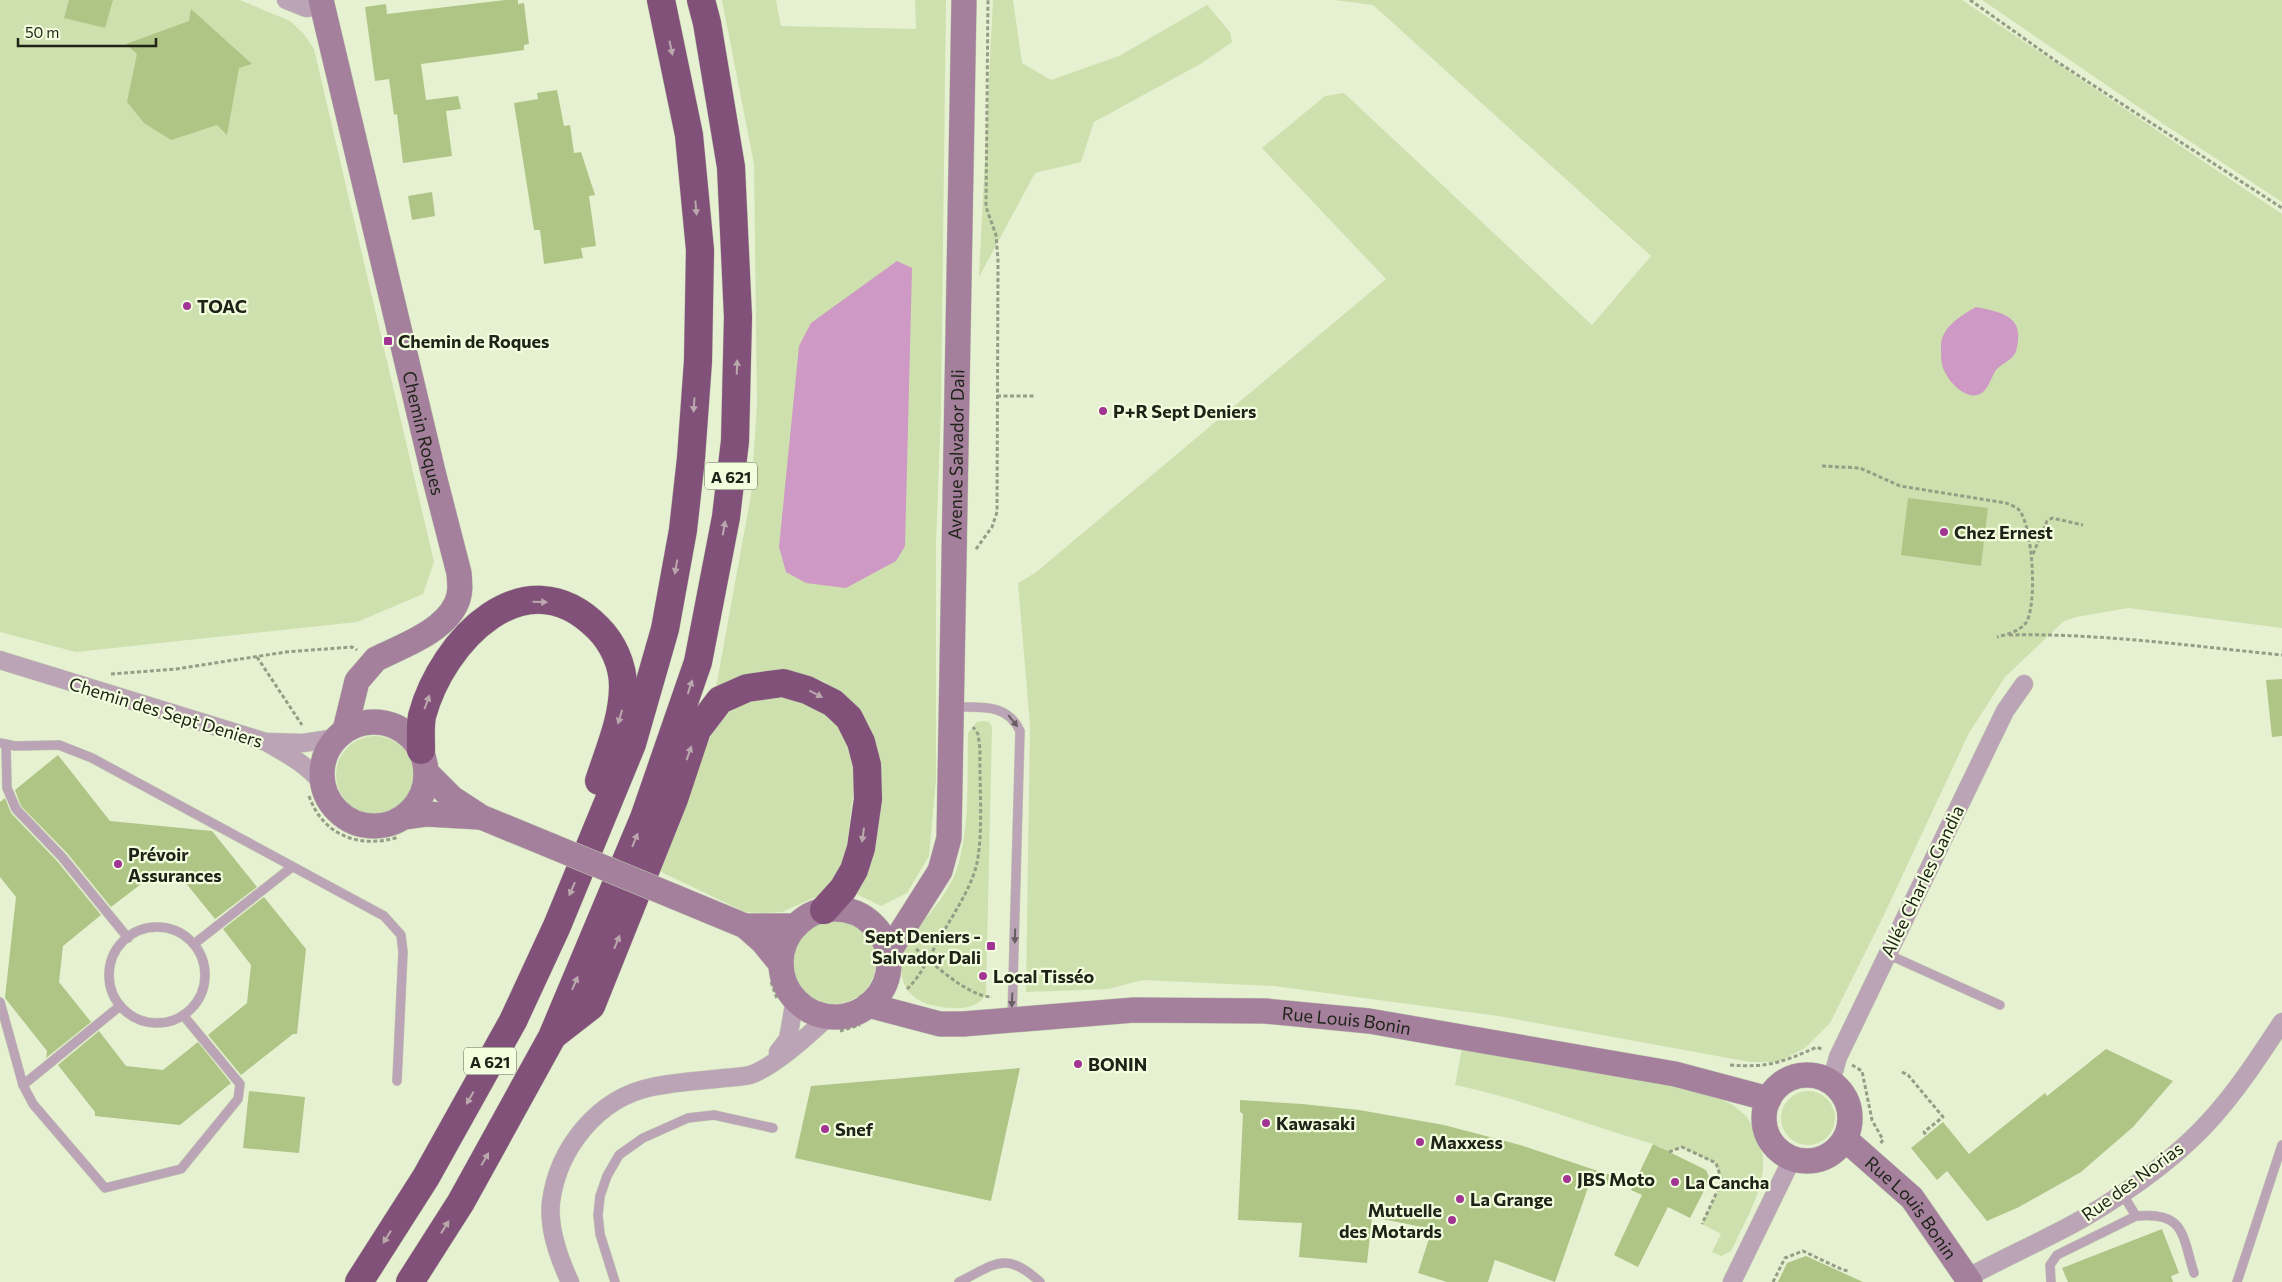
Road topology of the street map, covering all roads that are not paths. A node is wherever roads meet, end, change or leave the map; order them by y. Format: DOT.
graph roads {
  1 [pos="286,0"];
  2 [pos="661,0"];
  3 [pos="701,0"];
  4 [pos="964,0"];
  5 [pos="321,3"];
  6 [pos="0,660"];
  7 [pos="373,662"];
  8 [pos="2024,684"];
  9 [pos="952,707"];
  10 [pos="386,723"];
  11 [pos="340,734"];
  12 [pos="266,742"];
  13 [pos="3,744"];
  14 [pos="424,761"];
  15 [pos="322,783"];
  16 [pos="404,816"];
  17 [pos="481,817"];
  18 [pos="598,828"];
  19 [pos="292,867"];
  20 [pos="920,901"];
  21 [pos="824,910"];
  22 [pos="870,922"];
  23 [pos="745,926"];
  24 [pos="796,926"];
  25 [pos="128,938"];
  26 [pos="194,944"];
  27 [pos="888,953"];
  28 [pos="1887,954"];
  29 [pos="781,964"];
  30 [pos="886,979"];
  31 [pos="795,999"];
  32 [pos="0,1002"];
  33 [pos="2000,1005"];
  34 [pos="120,1006"];
  35 [pos="183,1015"];
  36 [pos="867,1015"];
  37 [pos="920,1018"];
  38 [pos="1012,1019"];
  39 [pos="2282,1022"];
  40 [pos="832,1025"];
  41 [pos="552,1037"];
  42 [pos="768,1065"];
  43 [pos="397,1081"];
  44 [pos="1831,1082"];
  45 [pos="23,1085"];
  46 [pos="1769,1099"];
  47 [pos="773,1128"];
  48 [pos="1845,1139"];
  49 [pos="2282,1145"];
  50 [pos="1792,1159"];
  51 [pos="2122,1193"];
  52 [pos="2136,1216"];
  53 [pos="2194,1273"];
  54 [pos="1969,1280"];
  55 [pos="359,1282"];
  56 [pos="410,1282"];
  57 [pos="570,1282"];
  58 [pos="616,1282"];
  59 [pos="959,1282"];
  60 [pos="1040,1282"];
  61 [pos="1732,1282"];
  62 [pos="2051,1282"];
  63 [pos="2237,1282"];
  1 -- 5 [label="street"];
  2 -- 18 [label="highway, A 621, one-way"];
  41 -- 3 [label="highway, A 621, one-way"];
  4 -- 9 [label="street, Avenue Salvador Dali"];
  5 -- 7 [label="street, Chemin Roques"];
  6 -- 12 [label="street, Chemin des Sept Deniers"];
  7 -- 10 [label="street"];
  7 -- 11 [label="street, Chemin Roques"];
  8 -- 28 [label="street, Allée Charles Gandia"];
  9 -- 20 [label="street, Avenue Salvador Dali"];
  9 -- 38 [label="lane, one-way"];
  10 -- 11 [label="street"];
  10 -- 14 [label="street"];
  11 -- 12 [label="street"];
  11 -- 15 [label="street"];
  12 -- 15 [label="street, Chemin des Sept Deniers"];
  13 -- 19 [label="lane"];
  13 -- 25 [label="lane"];
  14 -- 16 [label="street"];
  14 -- 17 [label="street"];
  14 -- 18 [label="highway, one-way"];
  15 -- 16 [label="street"];
  16 -- 17 [label="street"];
  17 -- 23 [label="street, bridge"];
  18 -- 55 [label="highway, A 621, one-way"];
  19 -- 26 [label="lane"];
  19 -- 43 [label="lane"];
  20 -- 22 [label="street, Avenue Salvador Dali"];
  20 -- 27 [label="street, Avenue Salvador Dali"];
  21 -- 22 [label="street"];
  21 -- 24 [label="street"];
  41 -- 21 [label="highway, one-way"];
  22 -- 27 [label="street"];
  23 -- 24 [label="street"];
  23 -- 29 [label="street"];
  24 -- 29 [label="street"];
  25 -- 26 [label="lane"];
  25 -- 34 [label="lane"];
  26 -- 35 [label="lane"];
  27 -- 30 [label="street"];
  28 -- 33 [label="lane"];
  28 -- 44 [label="street, Allée Charles Gandia"];
  29 -- 31 [label="street"];
  30 -- 36 [label="street"];
  30 -- 37 [label="street"];
  31 -- 40 [label="street"];
  31 -- 42 [label="street"];
  32 -- 45 [label="lane"];
  34 -- 35 [label="lane"];
  34 -- 45 [label="lane"];
  35 -- 45 [label="lane"];
  36 -- 37 [label="street, Rue Louis Bonin"];
  36 -- 40 [label="street"];
  37 -- 38 [label="street, Rue Louis Bonin"];
  38 -- 46 [label="street, Rue Louis Bonin"];
  39 -- 51 [label="street, Rue des Norias"];
  40 -- 42 [label="street"];
  56 -- 41 [label="highway, A 621, one-way"];
  42 -- 57 [label="street"];
  44 -- 46 [label="street"];
  44 -- 48 [label="street"];
  46 -- 50 [label="street"];
  47 -- 58 [label="lane"];
  48 -- 50 [label="street"];
  48 -- 54 [label="street, Rue Louis Bonin"];
  49 -- 63 [label="lane"];
  50 -- 61 [label="street"];
  51 -- 52 [label="lane"];
  51 -- 54 [label="street, Rue des Norias"];
  52 -- 53 [label="lane"];
  52 -- 62 [label="lane"];
  59 -- 60 [label="lane"];
}
